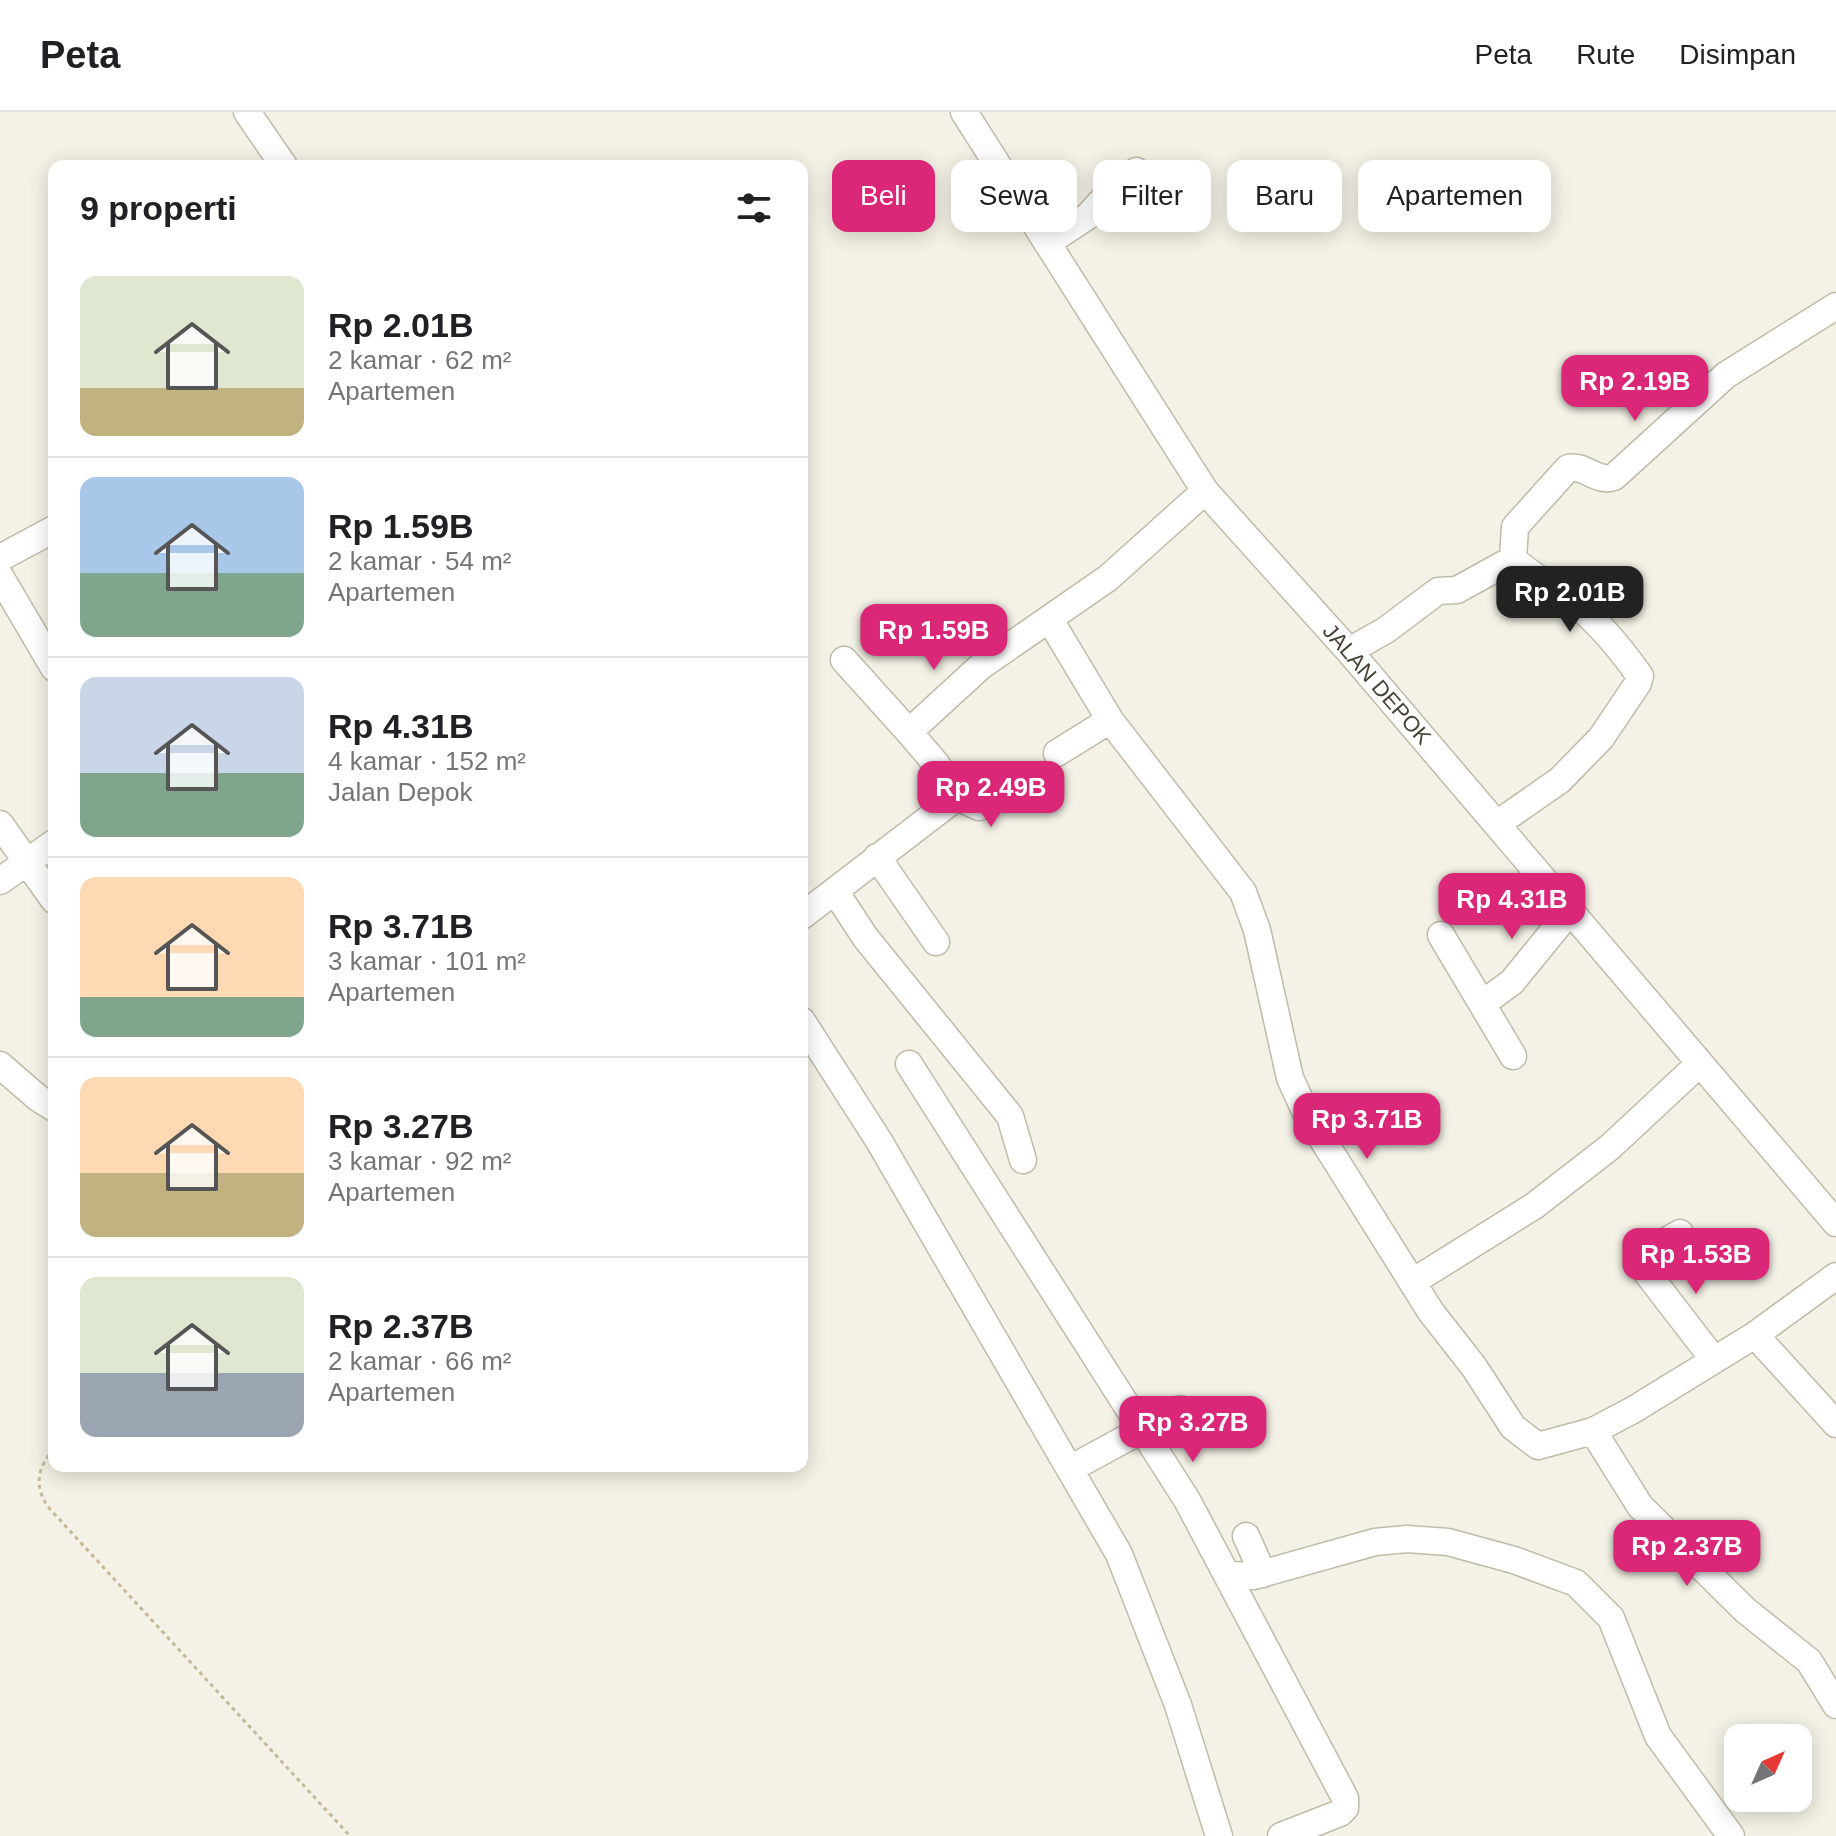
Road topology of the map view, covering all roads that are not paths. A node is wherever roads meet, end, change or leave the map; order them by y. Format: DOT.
graph roads {
  1 [pos="247,112"];
  2 [pos="964,112"];
  3 [pos="280,160"];
  4 [pos="1093,211"];
  5 [pos="1047,243"];
  6 [pos="1836,306"];
  7 [pos="1205,491"];
  8 [pos="48,532"];
  9 [pos="0,558"];
  10 [pos="1513,559"];
  11 [pos="3,586"];
  12 [pos="1050,620"];
  13 [pos="1349,651"];
  14 [pos="48,658"];
  15 [pos="844,660"];
  16 [pos="1110,720"];
  17 [pos="909,732"];
  18 [pos="1057,753"];
  19 [pos="1022,784"];
  20 [pos="957,797"];
  21 [pos="0,824"];
  22 [pos="1497,824"];
  23 [pos="48,847"];
  24 [pos="877,857"];
  25 [pos="25,863"];
  26 [pos="0,881"];
  27 [pos="835,891"];
  28 [pos="48,892"];
  29 [pos="808,911"];
  30 [pos="1569,912"];
  31 [pos="1441,935"];
  32 [pos="936,942"];
  33 [pos="1482,1004"];
  34 [pos="808,1030"];
  35 [pos="1513,1056"];
  36 [pos="909,1064"];
  37 [pos="0,1065"];
  38 [pos="1698,1065"];
  39 [pos="48,1104"];
  40 [pos="1023,1160"];
  41 [pos="1836,1223"];
  42 [pos="1680,1233"];
  43 [pos="1836,1276"];
  44 [pos="1414,1281"];
  45 [pos="1755,1335"];
  46 [pos="1714,1360"];
  47 [pos="1180,1409"];
  48 [pos="1836,1424"];
  49 [pos="1147,1427"];
  50 [pos="1593,1431"];
  51 [pos="1070,1469"];
  52 [pos="1246,1536"];
  53 [pos="1260,1568"];
  54 [pos="1229,1575"];
  55 [pos="1836,1705"];
  56 [pos="1219,1836"];
  57 [pos="1281,1836"];
  58 [pos="1731,1836"];
  1 -- 3 [label="street"];
  2 -- 5 [label="street, JALAN DEPOK"];
  4 -- 5 [label="street"];
  5 -- 7 [label="street, JALAN DEPOK"];
  6 -- 10 [label="street"];
  7 -- 12 [label="street"];
  7 -- 13 [label="street, JALAN DEPOK"];
  8 -- 9 [label="street"];
  10 -- 13 [label="street"];
  10 -- 22 [label="street"];
  11 -- 14 [label="street"];
  12 -- 16 [label="street"];
  12 -- 17 [label="street"];
  13 -- 22 [label="street, JALAN DEPOK"];
  15 -- 17 [label="street"];
  16 -- 18 [label="street"];
  16 -- 44 [label="street"];
  17 -- 20 [label="street"];
  19 -- 20 [label="street"];
  20 -- 24 [label="street"];
  21 -- 25 [label="street"];
  22 -- 30 [label="street, JALAN DEPOK"];
  23 -- 25 [label="street"];
  24 -- 27 [label="street"];
  24 -- 32 [label="street"];
  25 -- 26 [label="street"];
  25 -- 28 [label="street"];
  27 -- 29 [label="street"];
  27 -- 40 [label="street"];
  30 -- 33 [label="street"];
  30 -- 38 [label="street, JALAN DEPOK"];
  31 -- 33 [label="street"];
  33 -- 35 [label="street"];
  34 -- 51 [label="street"];
  36 -- 49 [label="street"];
  37 -- 39 [label="street"];
  38 -- 41 [label="street, JALAN DEPOK"];
  38 -- 44 [label="street"];
  42 -- 46 [label="street"];
  43 -- 45 [label="street"];
  44 -- 50 [label="street"];
  45 -- 46 [label="street"];
  45 -- 48 [label="street"];
  46 -- 50 [label="street"];
  47 -- 49 [label="street"];
  49 -- 51 [label="street"];
  49 -- 54 [label="street"];
  50 -- 55 [label="street"];
  51 -- 56 [label="street"];
  52 -- 53 [label="street"];
  53 -- 54 [label="street"];
  53 -- 58 [label="street"];
  54 -- 57 [label="street"];
}
